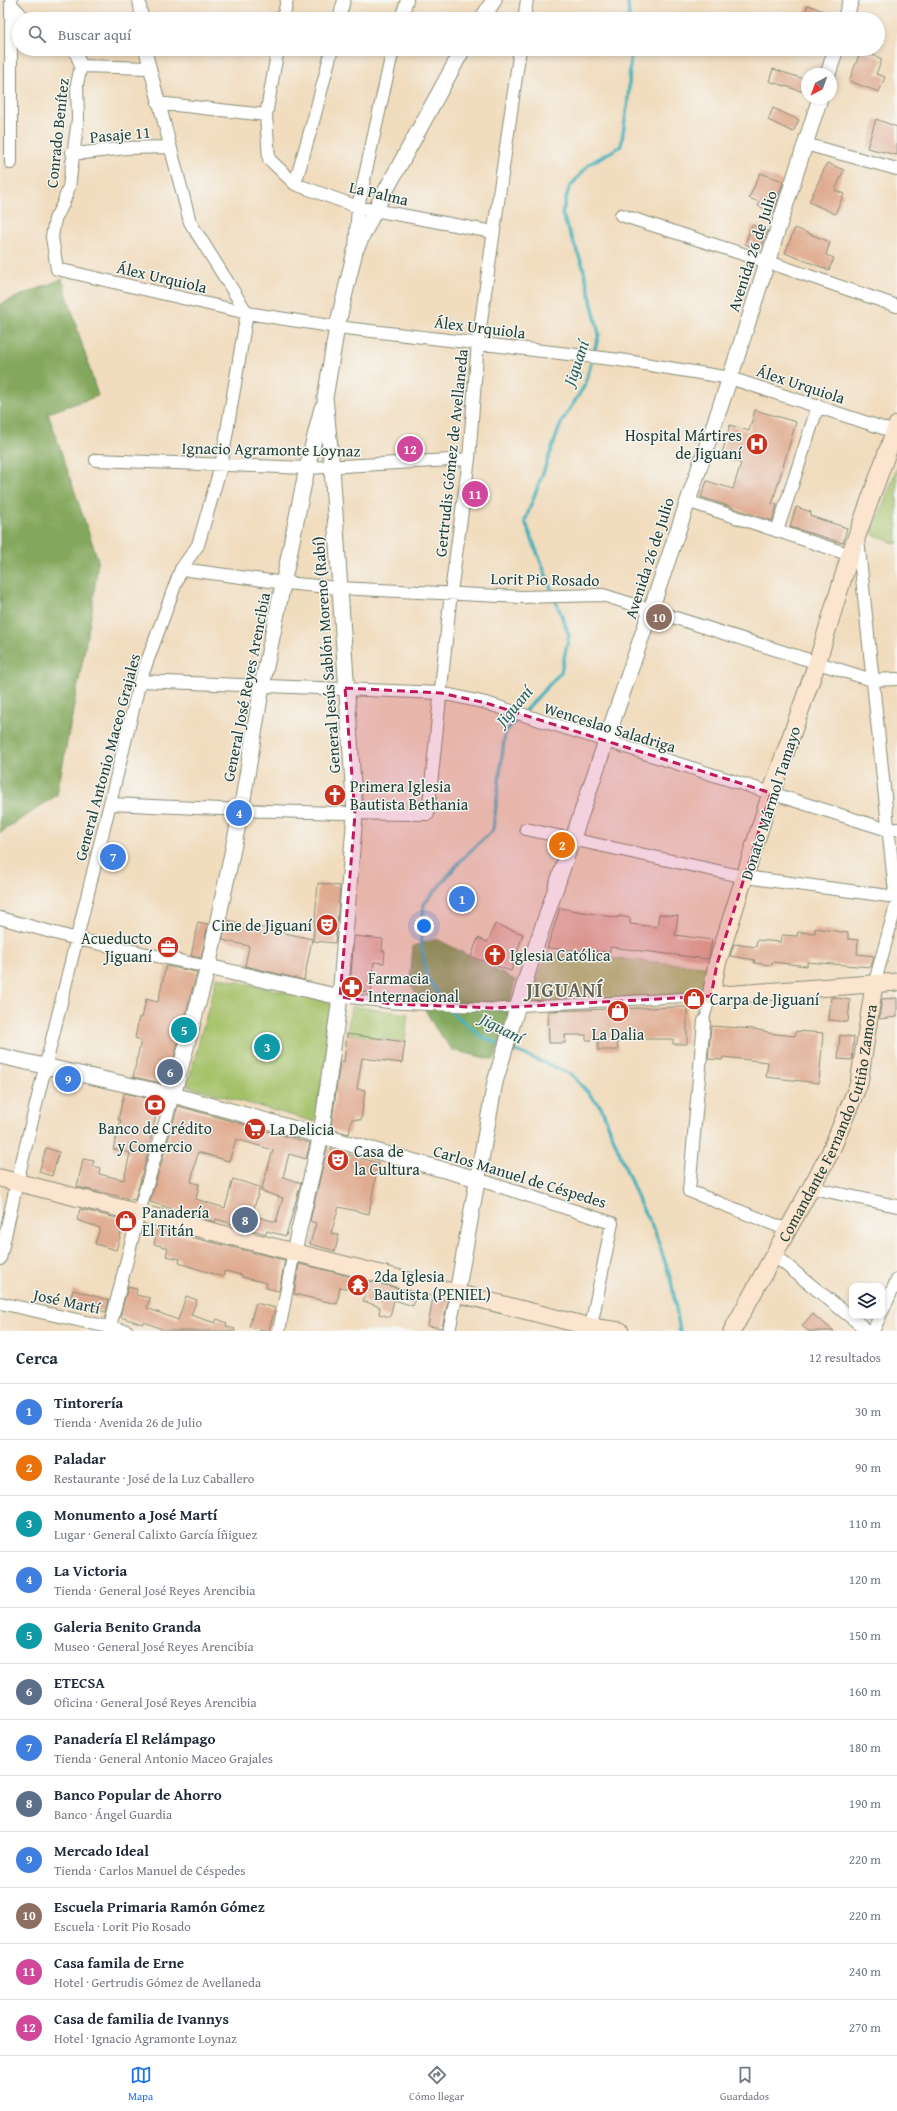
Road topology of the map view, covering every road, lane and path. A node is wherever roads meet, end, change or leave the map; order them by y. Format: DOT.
graph roads {
  1 [pos="139,0"];
  2 [pos="287,0"];
  3 [pos="344,0"];
  4 [pos="406,0"];
  5 [pos="494,0"];
  6 [pos="527,0"];
  7 [pos="851,0"];
  8 [pos="11,2"];
  9 [pos="19,12"];
  10 [pos="141,12"];
  11 [pos="284,12"];
  12 [pos="341,12"];
  13 [pos="403,12"];
  14 [pos="486,12"];
  15 [pos="525,12"];
  16 [pos="847,12"];
  17 [pos="77,56"];
  18 [pos="146,56"];
  19 [pos="277,56"];
  20 [pos="330,56"];
  21 [pos="391,56"];
  22 [pos="454,56"];
  23 [pos="519,56"];
  24 [pos="834,56"];
  25 [pos="81,66"];
  26 [pos="149,68"];
  27 [pos="830,68"];
  28 [pos="158,103"];
  29 [pos="818,104"];
  30 [pos="266,115"];
  31 [pos="805,144"];
  32 [pos="170,147"];
  33 [pos="72,152"];
  34 [pos="11,163"];
  35 [pos="897,169"];
  36 [pos="295,184"];
  37 [pos="358,207"];
  38 [pos="375,210"];
  39 [pos="621,216"];
  40 [pos="493,232"];
  41 [pos="355,251"];
  42 [pos="768,262"];
  43 [pos="57,269"];
  44 [pos="897,306"];
  45 [pos="247,313"];
  46 [pos="337,327"];
  47 [pos="478,342"];
  48 [pos="730,378"];
  49 [pos="325,398"];
  50 [pos="818,406"];
  51 [pos="896,428"];
  52 [pos="468,459"];
  53 [pos="96,460"];
  54 [pos="221,466"];
  55 [pos="307,468"];
  56 [pos="332,468"];
  57 [pos="687,501"];
  58 [pos="777,531"];
  59 [pos="855,557"];
  60 [pos="181,569"];
  61 [pos="285,583"];
  62 [pos="338,588"];
  63 [pos="451,592"];
  64 [pos="651,610"];
  65 [pos="817,663"];
  66 [pos="897,679"];
  67 [pos="872,680"];
  68 [pos="140,682"];
  69 [pos="262,686"];
  70 [pos="345,688"];
  71 [pos="441,692"];
  72 [pos="607,742"];
  73 [pos="771,793"];
  74 [pos="110,804"];
  75 [pos="241,810"];
  76 [pos="355,814"];
  77 [pos="526,829"];
  78 [pos="893,830"];
  79 [pos="572,840"];
  80 [pos="745,876"];
  81 [pos="896,905"];
  82 [pos="0,918"];
  83 [pos="77,939"];
  84 [pos="208,967"];
  85 [pos="897,982"];
  86 [pos="874,985"];
  87 [pos="711,996"];
  88 [pos="340,997"];
  89 [pos="518,1007"];
  90 [pos="704,1020"];
  91 [pos="0,1056"];
  92 [pos="47,1066"];
  93 [pos="173,1095"];
  94 [pos="321,1135"];
  95 [pos="0,1178"];
  96 [pos="477,1179"];
  97 [pos="17,1182"];
  98 [pos="812,1188"];
  99 [pos="897,1206"];
  100 [pos="139,1212"];
  101 [pos="788,1230"];
  102 [pos="294,1251"];
  103 [pos="775,1256"];
  104 [pos="0,1259"];
  105 [pos="897,1280"];
  106 [pos="457,1293"];
  107 [pos="0,1303"];
  108 [pos="885,1306"];
  109 [pos="879,1319"];
  110 [pos="110,1329"];
  111 [pos="590,1329"];
  112 [pos="127,1331"];
  113 [pos="279,1331"];
  114 [pos="449,1331"];
  115 [pos="620,1331"];
  116 [pos="732,1331"];
  117 [pos="868,1331"];
  118 [pos="873,1331"];
  1 -- 10 [label="street"];
  2 -- 11 [label="street"];
  3 -- 12 [label="street"];
  4 -- 13 [label="street"];
  5 -- 14 [label="street"];
  6 -- 15 [label="street"];
  7 -- 16 [label="street"];
  8 -- 9 [label="street"];
  8 -- 34 [label="street"];
  17 -- 25 [label="street, Conrado Benítez"];
  18 -- 26 [label="street"];
  19 -- 30 [label="street"];
  20 -- 36 [label="street"];
  21 -- 37 [label="street"];
  22 -- 38 [label="street, General Jesús Sablón Moreno (Rabí)"];
  23 -- 40 [label="street, Gertrudis Gómez de Avellaneda"];
  24 -- 27 [label="street"];
  25 -- 26 [label="street"];
  25 -- 33 [label="street, Conrado Benítez"];
  26 -- 28 [label="street"];
  28 -- 30 [label="street"];
  28 -- 32 [label="street"];
  29 -- 31 [label="street, Avenida 26 de Julio"];
  30 -- 36 [label="street, La Palma"];
  31 -- 35 [label="street"];
  31 -- 42 [label="street, Avenida 26 de Julio"];
  32 -- 33 [label="street, Pasaje 11"];
  32 -- 45 [label="street"];
  33 -- 43 [label="street, Conrado Benítez"];
  36 -- 37 [label="street, La Palma"];
  37 -- 38 [label="street, La Palma"];
  37 -- 41 [label="street"];
  38 -- 40 [label="street, La Palma"];
  38 -- 41 [label="street, General Jesús Sablón Moreno (Rabí)"];
  39 -- 42 [label="street"];
  40 -- 47 [label="street, Gertrudis Gómez de Avellaneda"];
  41 -- 46 [label="street, General Jesús Sablón Moreno (Rabí)"];
  42 -- 44 [label="street"];
  42 -- 48 [label="street, Avenida 26 de Julio"];
  43 -- 45 [label="street, Álex Urquiola"];
  45 -- 46 [label="street, Álex Urquiola"];
  45 -- 54 [label="street, General Antonio Maceo Grajales"];
  46 -- 47 [label="street, Álex Urquiola"];
  46 -- 49 [label="street, General Jesús Sablón Moreno (Rabí)"];
  47 -- 48 [label="street, Álex Urquiola"];
  47 -- 52 [label="street, Gertrudis Gómez de Avellaneda"];
  48 -- 50 [label="street, Álex Urquiola"];
  48 -- 57 [label="street, Avenida 26 de Julio"];
  49 -- 55 [label="street, General José Reyes Arencibia"];
  49 -- 56 [label="street, General Jesús Sablón Moreno (Rabí)"];
  50 -- 51 [label="street, Álex Urquiola"];
  50 -- 58 [label="street"];
  51 -- 59 [label="main road, Donato Mármol Tamayo"];
  52 -- 56 [label="street, Ignacio Agramonte Loynaz"];
  52 -- 63 [label="street, Gertrudis Gómez de Avellaneda"];
  53 -- 54 [label="street, Ignacio Agramonte Loynaz"];
  54 -- 55 [label="street, Ignacio Agramonte Loynaz"];
  54 -- 60 [label="street, General Antonio Maceo Grajales"];
  55 -- 56 [label="street, Ignacio Agramonte Loynaz"];
  55 -- 61 [label="street, General José Reyes Arencibia"];
  56 -- 62 [label="street, General Jesús Sablón Moreno (Rabí)"];
  57 -- 58 [label="street"];
  57 -- 64 [label="street, Avenida 26 de Julio"];
  58 -- 59 [label="street"];
  59 -- 65 [label="main road, Donato Mármol Tamayo"];
  59 -- 67 [label="street, Comandante Fernando Cutiño Zamora"];
  60 -- 61 [label="street, Lorit Pio Rosado"];
  60 -- 68 [label="street, General Antonio Maceo Grajales"];
  61 -- 62 [label="street, Lorit Pio Rosado"];
  61 -- 69 [label="street, General José Reyes Arencibia"];
  62 -- 63 [label="street, Lorit Pio Rosado"];
  62 -- 70 [label="street, General Jesús Sablón Moreno (Rabí)"];
  63 -- 64 [label="street, Lorit Pio Rosado"];
  63 -- 71 [label="street, Gertrudis Gómez de Avellaneda"];
  64 -- 65 [label="street, Lorit Pio Rosado"];
  64 -- 72 [label="street, Avenida 26 de Julio"];
  65 -- 67 [label="street, Lorit Pio Rosado"];
  65 -- 73 [label="main road, Donato Mármol Tamayo"];
  66 -- 67 [label="street, Lorit Pio Rosado"];
  67 -- 78 [label="street, Comandante Fernando Cutiño Zamora"];
  68 -- 69 [label="street, Wenceslao Saladriga"];
  68 -- 74 [label="street, General Antonio Maceo Grajales"];
  69 -- 70 [label="street, Wenceslao Saladriga"];
  69 -- 75 [label="street, General José Reyes Arencibia"];
  70 -- 71 [label="street, Wenceslao Saladriga"];
  70 -- 76 [label="street, General Jesús Sablón Moreno (Rabí)"];
  71 -- 72 [label="street, Wenceslao Saladriga"];
  71 -- 76 [label="street, Gertrudis Gómez de Avellaneda"];
  72 -- 73 [label="street, Wenceslao Saladriga"];
  72 -- 79 [label="street, Avenida 26 de Julio"];
  73 -- 78 [label="street, Wenceslao Saladriga"];
  73 -- 80 [label="main road, Donato Mármol Tamayo"];
  74 -- 75 [label="street"];
  74 -- 83 [label="street, General Antonio Maceo Grajales"];
  75 -- 76 [label="street"];
  75 -- 84 [label="street, General José Reyes Arencibia"];
  76 -- 88 [label="street, General Jesús Sablón Moreno (Rabí)"];
  77 -- 79 [label="street"];
  78 -- 81 [label="street, Comandante Fernando Cutiño Zamora"];
  79 -- 80 [label="street"];
  79 -- 89 [label="street, Avenida 26 de Julio"];
  80 -- 81 [label="street"];
  80 -- 87 [label="main road, Donato Mármol Tamayo"];
  81 -- 86 [label="street, Comandante Fernando Cutiño Zamora"];
  82 -- 83 [label="street"];
  83 -- 84 [label="street"];
  83 -- 92 [label="street, General Antonio Maceo Grajales"];
  84 -- 88 [label="street"];
  84 -- 93 [label="street, General José Reyes Arencibia"];
  85 -- 86 [label="main road"];
  86 -- 87 [label="main road"];
  86 -- 98 [label="main road, Comandante Fernando Cutiño Zamora"];
  87 -- 89 [label="street"];
  87 -- 90 [label="street, Donato Mármol Tamayo"];
  88 -- 89 [label="street"];
  88 -- 94 [label="street, General Jesús Sablón Moreno (Rabí)"];
  89 -- 96 [label="street, Avenida 26 de Julio"];
  90 -- 101 [label="street, Donato Mármol Tamayo"];
  91 -- 92 [label="street, Carlos Manuel de Céspedes"];
  92 -- 93 [label="street, Carlos Manuel de Céspedes"];
  92 -- 97 [label="street, General Antonio Maceo Grajales"];
  93 -- 94 [label="street, Carlos Manuel de Céspedes"];
  93 -- 100 [label="street, General José Reyes Arencibia"];
  94 -- 96 [label="street, Carlos Manuel de Céspedes"];
  94 -- 102 [label="street, General Jesús Sablón Moreno (Rabí)"];
  95 -- 97 [label="main road"];
  96 -- 106 [label="street, Avenida 26 de Julio"];
  96 -- 111 [label="street, Carlos Manuel de Céspedes"];
  97 -- 100 [label="main road"];
  97 -- 104 [label="street, General Antonio Maceo Grajales"];
  98 -- 99 [label="street"];
  98 -- 101 [label="main road, Comandante Fernando Cutiño Zamora"];
  100 -- 102 [label="main road"];
  100 -- 110 [label="street, General José Reyes Arencibia"];
  101 -- 103 [label="main road, Comandante Fernando Cutiño Zamora"];
  102 -- 106 [label="main road"];
  102 -- 113 [label="street, General Jesús Sablón Moreno (Rabí)"];
  103 -- 116 [label="main road, Comandante Fernando Cutiño Zamora"];
  103 -- 117 [label="street"];
  105 -- 108 [label="street"];
  106 -- 111 [label="main road"];
  106 -- 114 [label="street"];
  107 -- 110 [label="street, José Martí"];
  109 -- 118 [label="street"];
  110 -- 112 [label="street, José Martí"];
  111 -- 115 [label="main road"];
}
